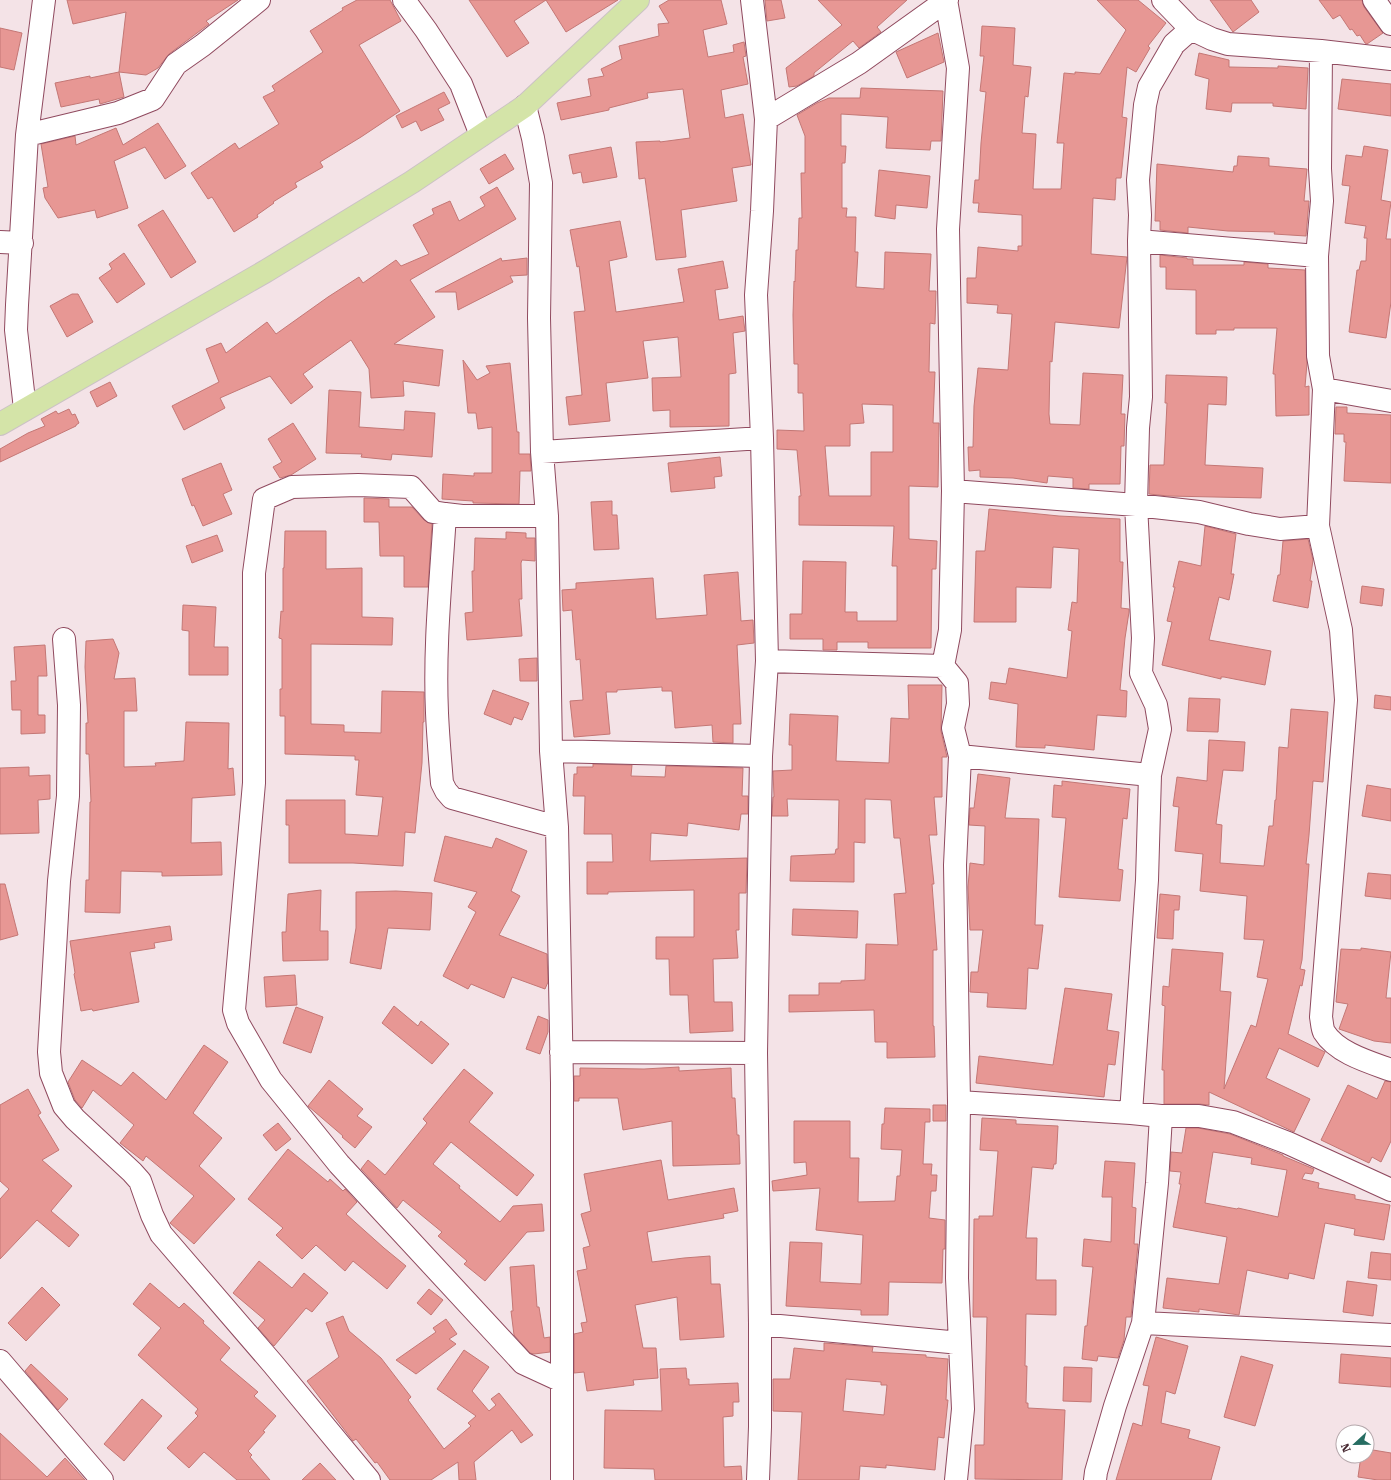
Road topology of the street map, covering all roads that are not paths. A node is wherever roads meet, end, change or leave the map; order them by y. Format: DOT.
graph roads {
  1 [pos="44,0"];
  2 [pos="259,0"];
  3 [pos="404,0"];
  4 [pos="638,0"];
  5 [pos="752,0"];
  6 [pos="946,0"];
  7 [pos="1163,0"];
  8 [pos="1374,0"];
  9 [pos="1391,24"];
  10 [pos="1191,29"];
  11 [pos="1322,51"];
  12 [pos="1391,59"];
  13 [pos="525,106"];
  14 [pos="766,119"];
  15 [pos="27,135"];
  16 [pos="481,135"];
  17 [pos="1139,241"];
  18 [pos="0,242"];
  19 [pos="22,242"];
  20 [pos="1317,256"];
  21 [pos="1324,390"];
  22 [pos="1391,401"];
  23 [pos="26,409"];
  24 [pos="0,424"];
  25 [pos="762,438"];
  26 [pos="542,452"];
  27 [pos="953,491"];
  28 [pos="1136,505"];
  29 [pos="444,514"];
  30 [pos="547,516"];
  31 [pos="1318,526"];
  32 [pos="64,639"];
  33 [pos="767,661"];
  34 [pos="943,666"];
  35 [pos="551,751"];
  36 [pos="761,756"];
  37 [pos="960,756"];
  38 [pos="1150,775"];
  39 [pos="557,827"];
  40 [pos="561,1052"];
  41 [pos="756,1053"];
  42 [pos="1391,1070"];
  43 [pos="959,1102"];
  44 [pos="1131,1113"];
  45 [pos="1161,1116"];
  46 [pos="1391,1190"];
  47 [pos="1143,1323"];
  48 [pos="760,1324"];
  49 [pos="1391,1335"];
  50 [pos="960,1343"];
  51 [pos="0,1361"];
  52 [pos="562,1381"];
  53 [pos="102,1480"];
  54 [pos="369,1480"];
  55 [pos="562,1480"];
  56 [pos="758,1480"];
  57 [pos="956,1480"];
  58 [pos="1095,1480"];
  1 -- 15 [label="street"];
  2 -- 15 [label="street"];
  3 -- 16 [label="street"];
  4 -- 13 [label="main road"];
  5 -- 14 [label="street"];
  6 -- 14 [label="street"];
  6 -- 27 [label="street"];
  7 -- 10 [label="street"];
  8 -- 9 [label="street"];
  10 -- 11 [label="street"];
  10 -- 17 [label="street"];
  11 -- 12 [label="street"];
  11 -- 20 [label="street"];
  13 -- 16 [label="main road"];
  13 -- 26 [label="street"];
  14 -- 25 [label="street"];
  15 -- 19 [label="street"];
  16 -- 23 [label="main road"];
  17 -- 20 [label="street"];
  17 -- 28 [label="street"];
  18 -- 19 [label="street"];
  19 -- 23 [label="street"];
  20 -- 21 [label="street"];
  21 -- 22 [label="street"];
  21 -- 31 [label="street"];
  23 -- 24 [label="main road"];
  25 -- 26 [label="street"];
  25 -- 33 [label="street"];
  26 -- 30 [label="street"];
  27 -- 28 [label="street"];
  27 -- 34 [label="street"];
  28 -- 31 [label="street"];
  28 -- 38 [label="street"];
  29 -- 30 [label="street"];
  29 -- 39 [label="street"];
  29 -- 52 [label="street"];
  30 -- 35 [label="street"];
  31 -- 42 [label="street"];
  32 -- 54 [label="street"];
  33 -- 34 [label="street"];
  33 -- 36 [label="street"];
  34 -- 37 [label="street"];
  35 -- 36 [label="street"];
  35 -- 39 [label="street"];
  36 -- 41 [label="street"];
  37 -- 38 [label="street"];
  37 -- 43 [label="street"];
  38 -- 44 [label="street"];
  39 -- 40 [label="street"];
  40 -- 41 [label="street"];
  40 -- 52 [label="street"];
  41 -- 48 [label="street"];
  43 -- 44 [label="street"];
  43 -- 50 [label="street"];
  44 -- 45 [label="street"];
  45 -- 46 [label="street"];
  45 -- 47 [label="street"];
  47 -- 49 [label="street"];
  47 -- 58 [label="street"];
  48 -- 50 [label="street"];
  48 -- 56 [label="street"];
  50 -- 57 [label="street"];
  51 -- 53 [label="street"];
  52 -- 55 [label="street"];
}
